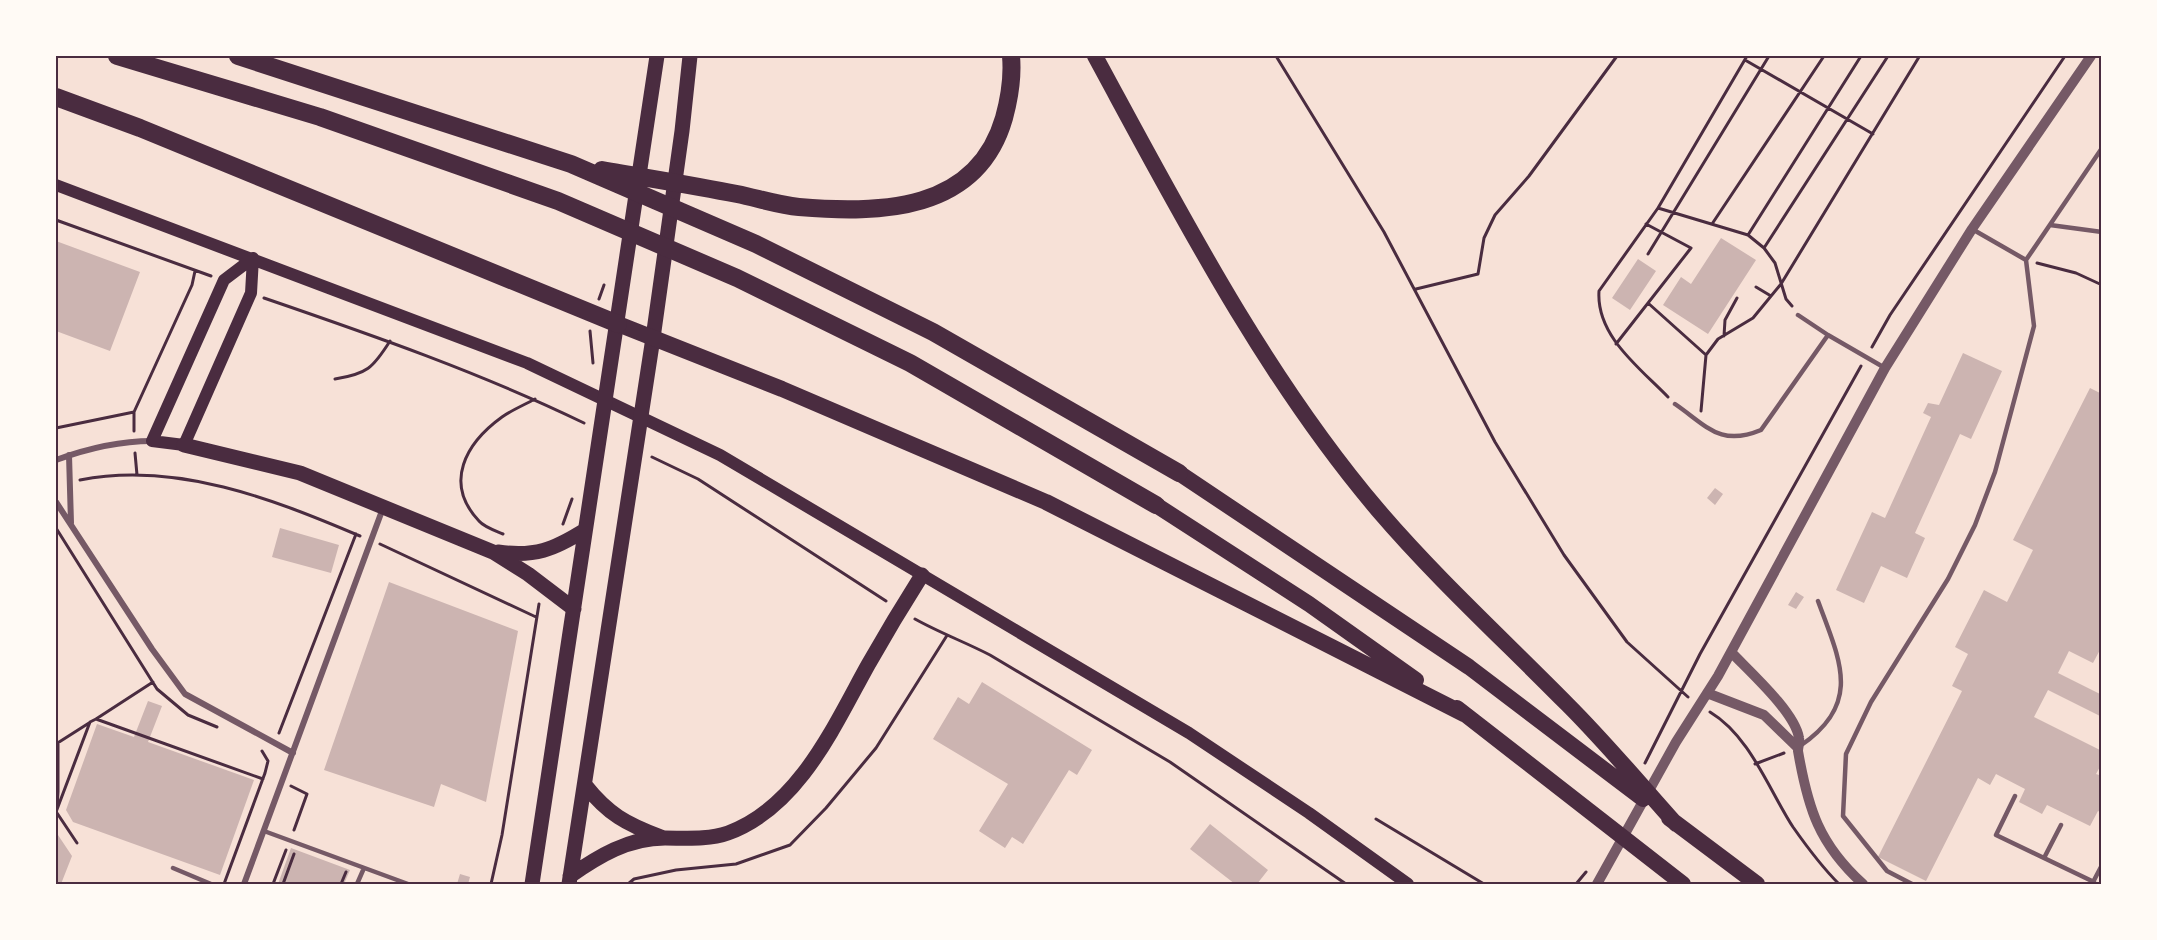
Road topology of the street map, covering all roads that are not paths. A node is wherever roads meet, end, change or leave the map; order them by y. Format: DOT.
graph roads {
  1 [pos="117,56"];
  2 [pos="238,56"];
  3 [pos="657,56"];
  4 [pos="690,56"];
  5 [pos="1011,56"];
  6 [pos="1095,56"];
  7 [pos="2091,56"];
  8 [pos="56,97"];
  9 [pos="2102,148"];
  10 [pos="571,164"];
  11 [pos="56,185"];
  12 [pos="2050,225"];
  13 [pos="1972,229"];
  14 [pos="2102,232"];
  15 [pos="253,258"];
  16 [pos="2026,260"];
  17 [pos="1798,315"];
  18 [pos="618,324"];
  19 [pos="1828,335"];
  20 [pos="653,338"];
  21 [pos="1884,368"];
  22 [pos="1675,404"];
  23 [pos="152,441"];
  24 [pos="184,445"];
  25 [pos="69,455"];
  26 [pos="56,460"];
  27 [pos="1179,473"];
  28 [pos="56,502"];
  29 [pos="1156,505"];
  30 [pos="384,507"];
  31 [pos="71,527"];
  32 [pos="585,530"];
  33 [pos="493,552"];
  34 [pos="922,575"];
  35 [pos="1818,601"];
  36 [pos="574,609"];
  37 [pos="1731,652"];
  38 [pos="1707,693"];
  39 [pos="1464,714"];
  40 [pos="1798,748"];
  41 [pos="293,753"];
  42 [pos="585,785"];
  43 [pos="2014,796"];
  44 [pos="1676,824"];
  45 [pos="2061,825"];
  46 [pos="264,831"];
  47 [pos="664,838"];
  48 [pos="2044,858"];
  49 [pos="2102,864"];
  50 [pos="173,868"];
  51 [pos="364,868"];
  52 [pos="569,880"];
  53 [pos="1600,881"];
  54 [pos="2093,883"];
  55 [pos="211,885"];
  56 [pos="244,885"];
  57 [pos="357,885"];
  58 [pos="408,885"];
  59 [pos="532,885"];
  60 [pos="1408,885"];
  61 [pos="1683,885"];
  62 [pos="1756,885"];
  63 [pos="1863,885"];
  64 [pos="1912,885"];
  1 -- 29 [label="highway"];
  2 -- 10 [label="highway"];
  3 -- 18 [label="main road"];
  4 -- 20 [label="main road"];
  5 -- 10 [label="highway"];
  6 -- 44 [label="highway"];
  7 -- 13 [label="street"];
  8 -- 18 [label="highway"];
  9 -- 12 [label="lane"];
  10 -- 27 [label="highway"];
  11 -- 15 [label="main road"];
  12 -- 14 [label="lane"];
  12 -- 16 [label="lane"];
  13 -- 16 [label="lane"];
  13 -- 21 [label="street"];
  15 -- 23 [label="main road"];
  15 -- 24 [label="main road"];
  15 -- 34 [label="main road"];
  16 -- 64 [label="lane"];
  17 -- 19 [label="lane"];
  18 -- 20 [label="highway"];
  18 -- 32 [label="main road"];
  19 -- 21 [label="lane"];
  19 -- 22 [label="lane"];
  20 -- 39 [label="highway"];
  20 -- 42 [label="main road"];
  21 -- 37 [label="street"];
  23 -- 24 [label="main road"];
  23 -- 25 [label="street"];
  24 -- 30 [label="main road"];
  25 -- 26 [label="street"];
  25 -- 31 [label="street"];
  27 -- 44 [label="highway"];
  28 -- 31 [label="street"];
  29 -- 39 [label="highway"];
  30 -- 33 [label="main road"];
  30 -- 41 [label="street"];
  31 -- 41 [label="street"];
  32 -- 33 [label="main road"];
  32 -- 36 [label="main road"];
  33 -- 36 [label="main road"];
  34 -- 47 [label="main road"];
  34 -- 60 [label="main road"];
  35 -- 40 [label="lane"];
  36 -- 59 [label="main road"];
  37 -- 38 [label="street"];
  37 -- 40 [label="street"];
  38 -- 40 [label="street"];
  38 -- 53 [label="street"];
  39 -- 61 [label="highway"];
  40 -- 63 [label="street"];
  41 -- 46 [label="street"];
  42 -- 47 [label="main road"];
  42 -- 52 [label="main road"];
  43 -- 48 [label="lane"];
  44 -- 62 [label="highway"];
  45 -- 48 [label="lane"];
  46 -- 51 [label="lane"];
  46 -- 56 [label="street"];
  47 -- 52 [label="main road"];
  48 -- 54 [label="lane"];
  49 -- 54 [label="lane"];
  50 -- 55 [label="lane"];
  51 -- 57 [label="lane"];
  51 -- 58 [label="lane"];
}
